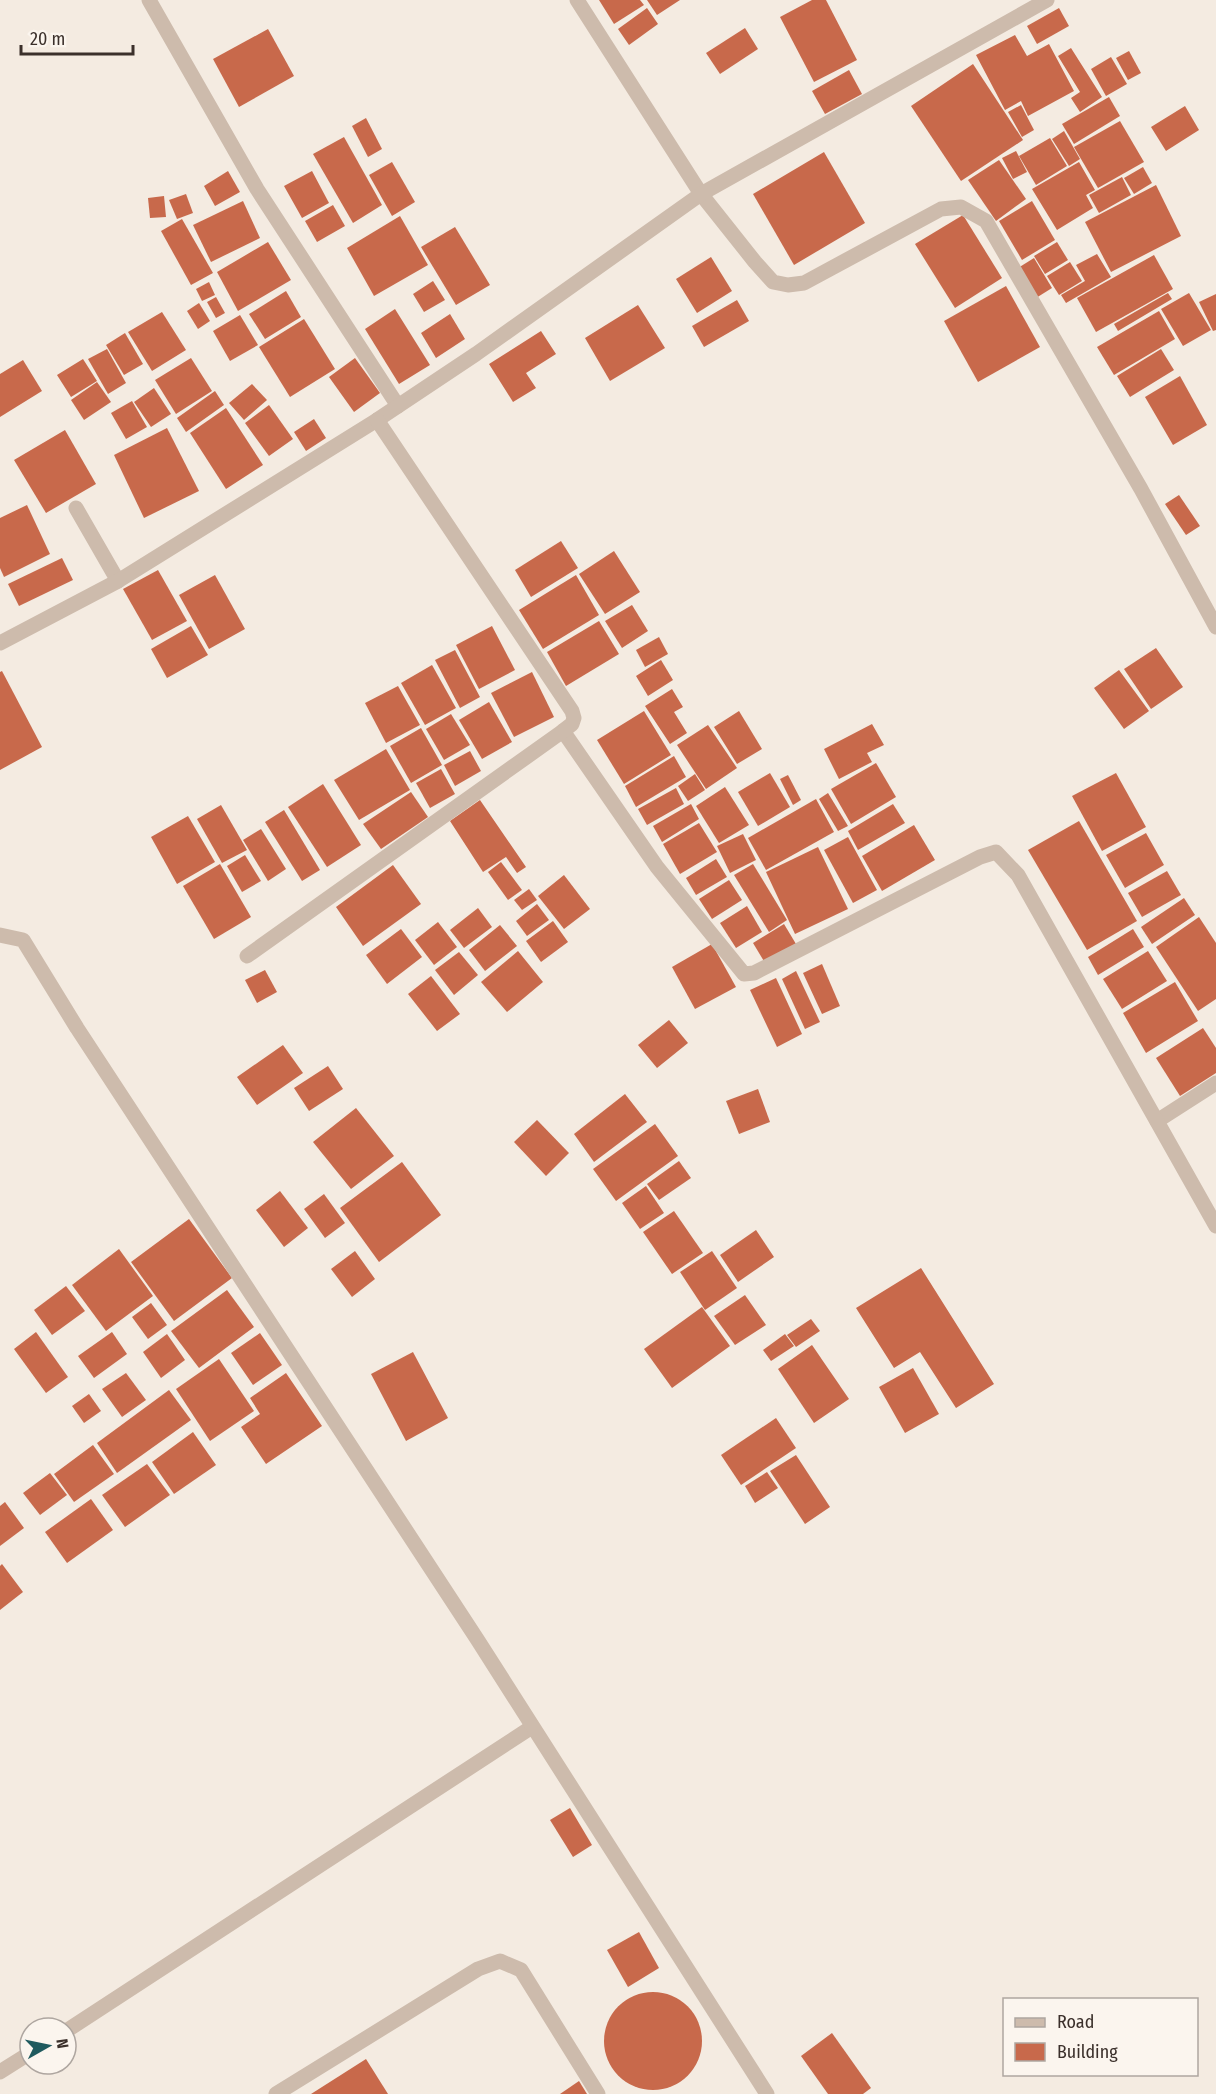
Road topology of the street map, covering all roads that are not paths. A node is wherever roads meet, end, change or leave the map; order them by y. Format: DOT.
graph roads {
  1 [pos="149,0"];
  2 [pos="577,0"];
  3 [pos="1047,0"];
  4 [pos="701,194"];
  5 [pos="398,406"];
  6 [pos="377,420"];
  7 [pos="76,508"];
  8 [pos="118,581"];
  9 [pos="1216,627"];
  10 [pos="0,643"];
  11 [pos="563,730"];
  12 [pos="0,935"];
  13 [pos="247,956"];
  14 [pos="1216,1083"];
  15 [pos="1157,1121"];
  16 [pos="1216,1226"];
  17 [pos="532,1727"];
  18 [pos="78,2023"];
  19 [pos="18,2061"];
  20 [pos="0,2072"];
  21 [pos="276,2094"];
  22 [pos="598,2094"];
  23 [pos="766,2094"];
  1 -- 5 [label="street"];
  2 -- 4 [label="street"];
  3 -- 4 [label="street"];
  4 -- 5 [label="street"];
  4 -- 9 [label="street"];
  5 -- 6 [label="street"];
  6 -- 8 [label="street"];
  6 -- 11 [label="street"];
  7 -- 8 [label="street"];
  8 -- 10 [label="street"];
  11 -- 13 [label="street"];
  11 -- 15 [label="street"];
  12 -- 17 [label="street"];
  14 -- 15 [label="street"];
  15 -- 16 [label="street"];
  17 -- 18 [label="street"];
  17 -- 23 [label="street"];
  19 -- 20 [label="street"];
  21 -- 22 [label="street"];
}
